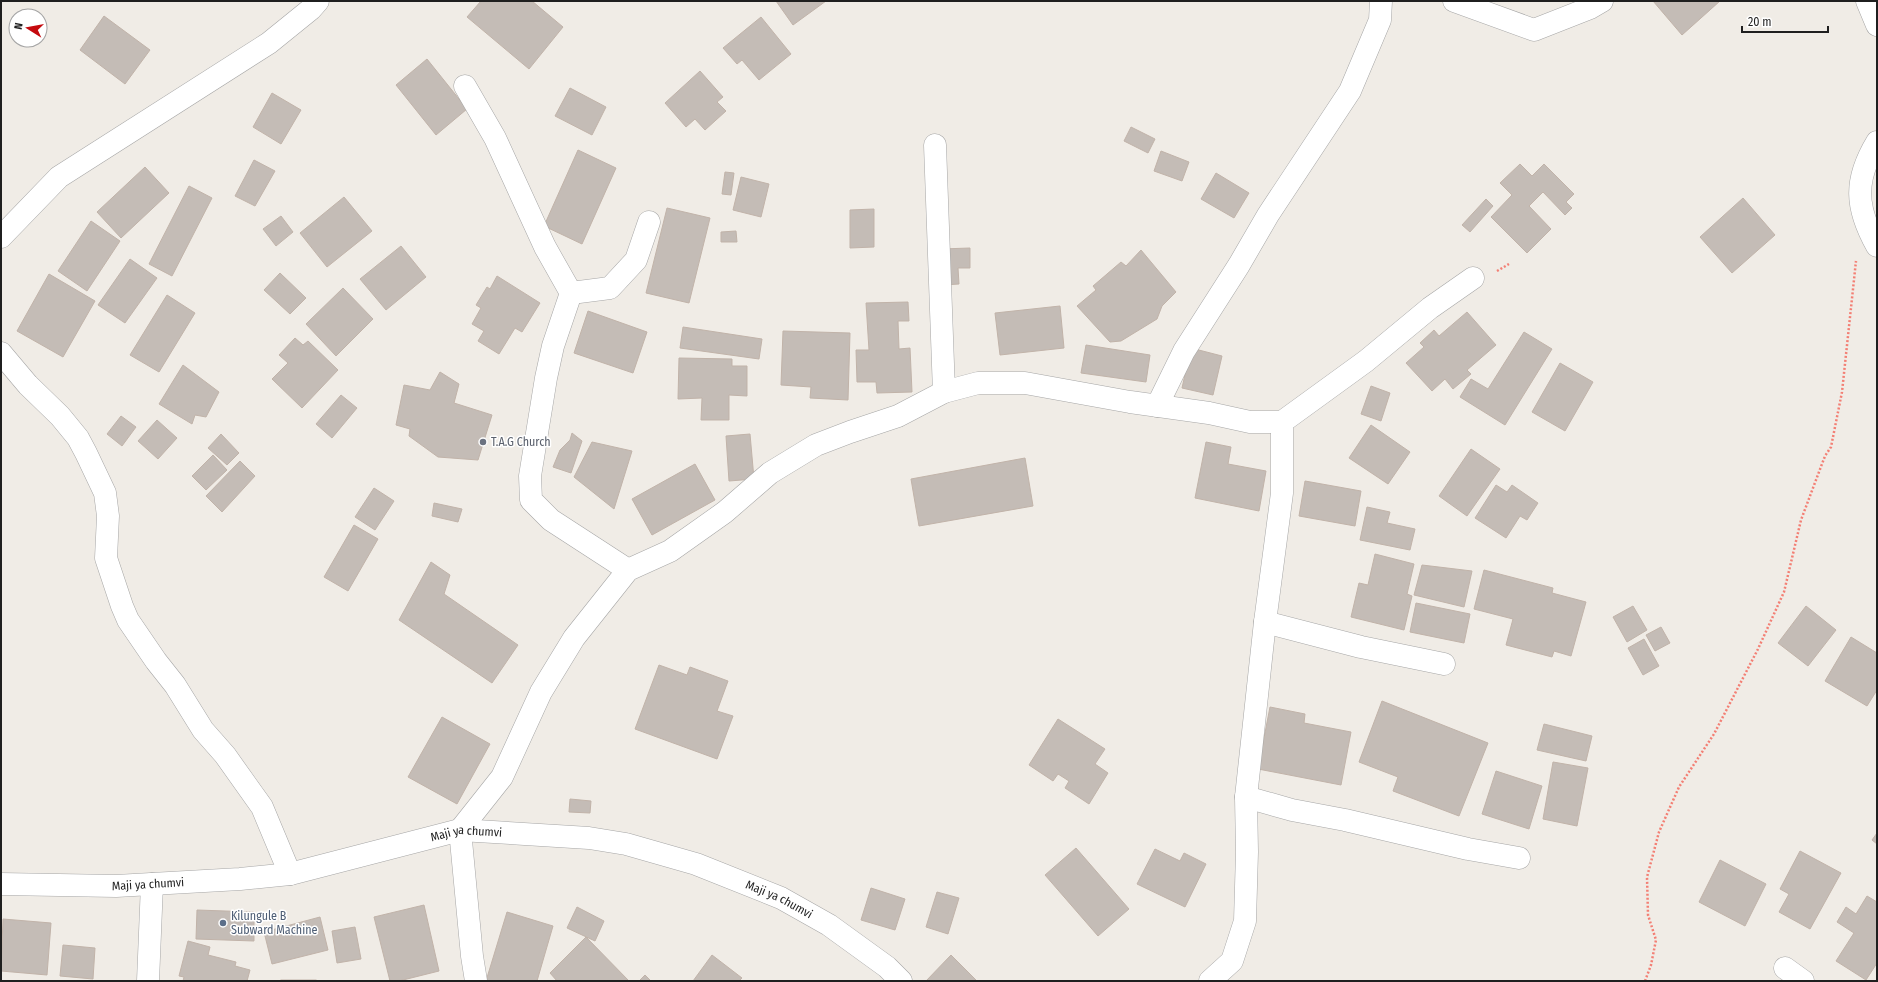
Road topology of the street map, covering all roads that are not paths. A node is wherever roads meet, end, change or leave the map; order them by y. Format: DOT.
graph roads {
  1 [pos="318,1"];
  2 [pos="1381,1"];
  3 [pos="1454,1"];
  4 [pos="1602,1"];
  5 [pos="1866,1"];
  6 [pos="1877,25"];
  7 [pos="465,86"];
  8 [pos="1877,142"];
  9 [pos="935,145"];
  10 [pos="649,222"];
  11 [pos="1,237"];
  12 [pos="1872,237"];
  13 [pos="1473,278"];
  14 [pos="571,293"];
  15 [pos="1,353"];
  16 [pos="944,392"];
  17 [pos="1157,406"];
  18 [pos="1282,422"];
  19 [pos="628,570"];
  20 [pos="1265,622"];
  21 [pos="1444,664"];
  22 [pos="1246,797"];
  23 [pos="460,830"];
  24 [pos="1519,858"];
  25 [pos="290,874"];
  26 [pos="1,884"];
  27 [pos="152,884"];
  28 [pos="1785,968"];
  29 [pos="148,981"];
  30 [pos="476,981"];
  31 [pos="901,981"];
  32 [pos="1210,981"];
  33 [pos="1803,981"];
  1 -- 11 [label="street"];
  2 -- 17 [label="street"];
  3 -- 4 [label="street"];
  5 -- 6 [label="street"];
  7 -- 14 [label="street"];
  8 -- 12 [label="street"];
  9 -- 16 [label="street"];
  10 -- 14 [label="street"];
  13 -- 18 [label="street"];
  14 -- 19 [label="street"];
  15 -- 25 [label="street"];
  16 -- 17 [label="street"];
  16 -- 19 [label="street"];
  17 -- 18 [label="street"];
  18 -- 20 [label="street"];
  19 -- 23 [label="street"];
  20 -- 21 [label="street"];
  20 -- 22 [label="street"];
  22 -- 24 [label="street"];
  22 -- 32 [label="street"];
  23 -- 25 [label="street, Maji ya chumvi"];
  23 -- 30 [label="street"];
  23 -- 31 [label="street, Maji ya chumvi"];
  25 -- 27 [label="street, Maji ya chumvi"];
  26 -- 27 [label="street, Maji ya chumvi"];
  27 -- 29 [label="street"];
  28 -- 33 [label="street"];
}
